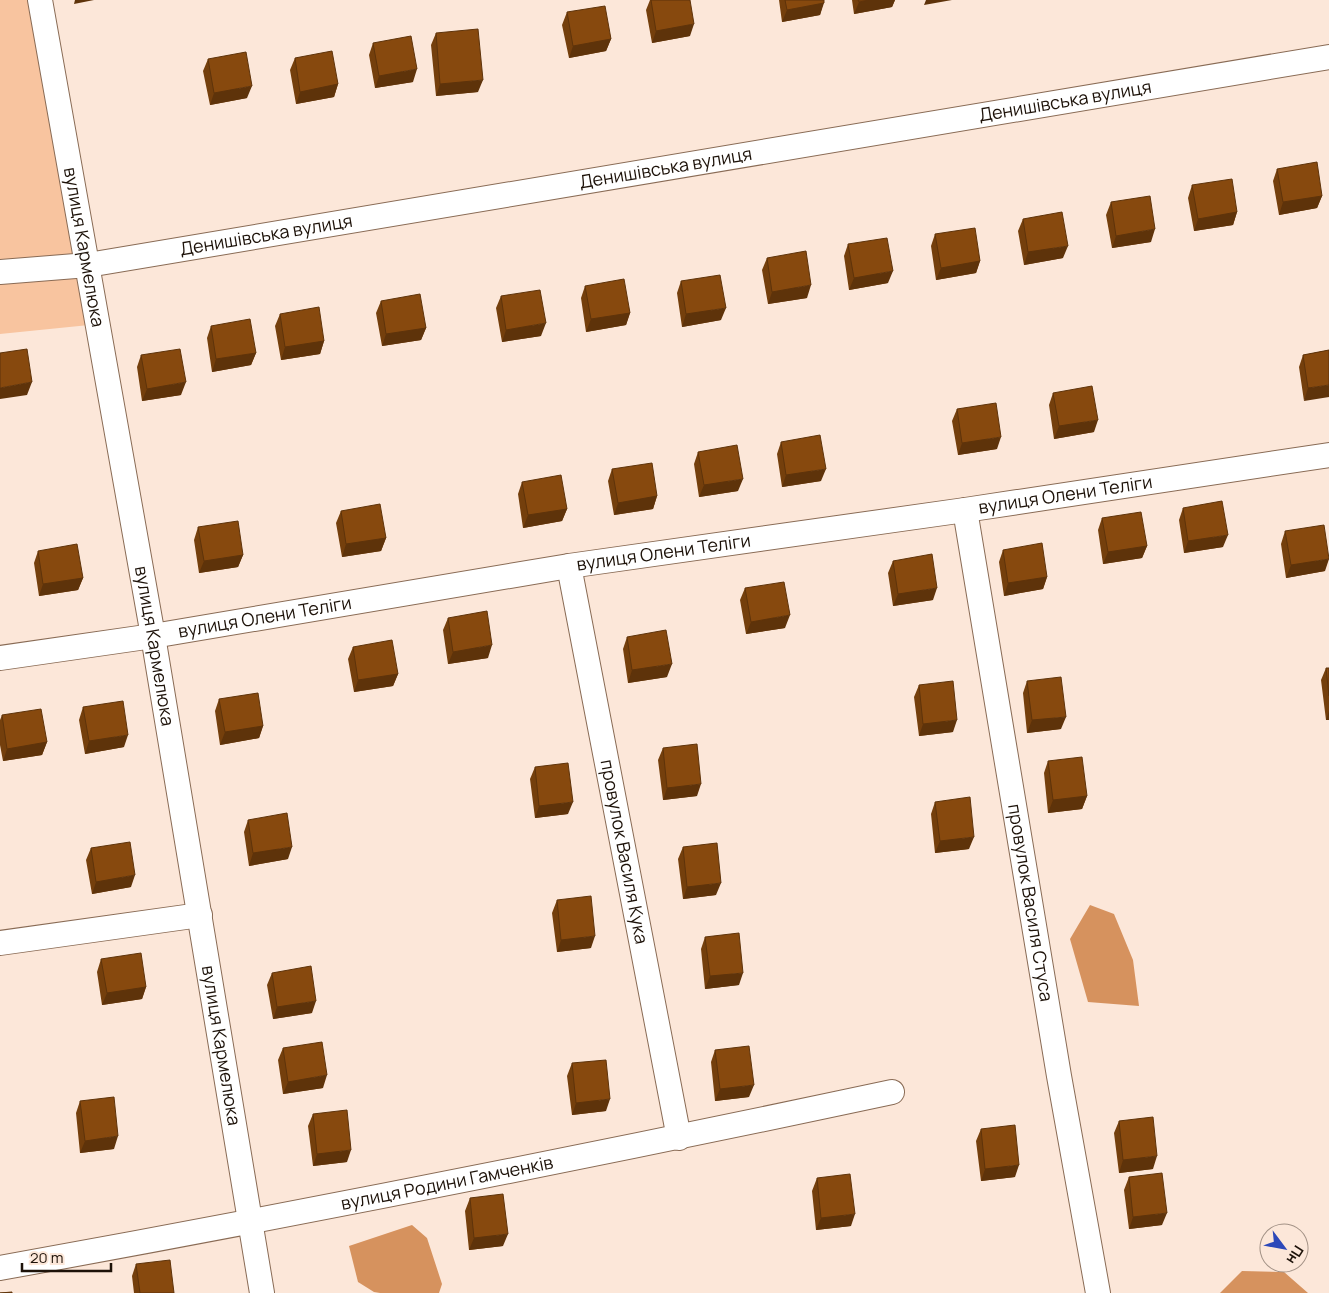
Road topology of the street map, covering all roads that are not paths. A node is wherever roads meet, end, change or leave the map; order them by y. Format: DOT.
graph roads {
  1 [pos="40,0"];
  2 [pos="1329,57"];
  3 [pos="88,265"];
  4 [pos="0,272"];
  5 [pos="1329,455"];
  6 [pos="965,510"];
  7 [pos="569,566"];
  8 [pos="153,636"];
  9 [pos="0,658"];
  10 [pos="200,915"];
  11 [pos="0,942"];
  12 [pos="892,1092"];
  13 [pos="678,1138"];
  14 [pos="251,1222"];
  15 [pos="0,1268"];
  16 [pos="262,1293"];
  17 [pos="1098,1293"];
  1 -- 3 [label="street, вулиця Кармелюка"];
  2 -- 3 [label="street, Денишівська вулиця"];
  3 -- 4 [label="street, Денишівська вулиця"];
  3 -- 8 [label="street, вулиця Кармелюка"];
  5 -- 6 [label="street, вулиця Олени Теліги"];
  6 -- 7 [label="street, вулиця Олени Теліги"];
  6 -- 17 [label="street, провулок Василя Стуса"];
  7 -- 8 [label="street, вулиця Олени Теліги"];
  7 -- 13 [label="street, провулок Василя Кука"];
  8 -- 9 [label="street, вулиця Олени Теліги"];
  8 -- 10 [label="street, вулиця Кармелюка"];
  10 -- 11 [label="street"];
  10 -- 14 [label="street, вулиця Кармелюка"];
  12 -- 13 [label="street, вулиця Родини Гамченків"];
  13 -- 14 [label="street, вулиця Родини Гамченків"];
  14 -- 15 [label="street, вулиця Родини Гамченків"];
  14 -- 16 [label="street, вулиця Кармелюка"];
}
